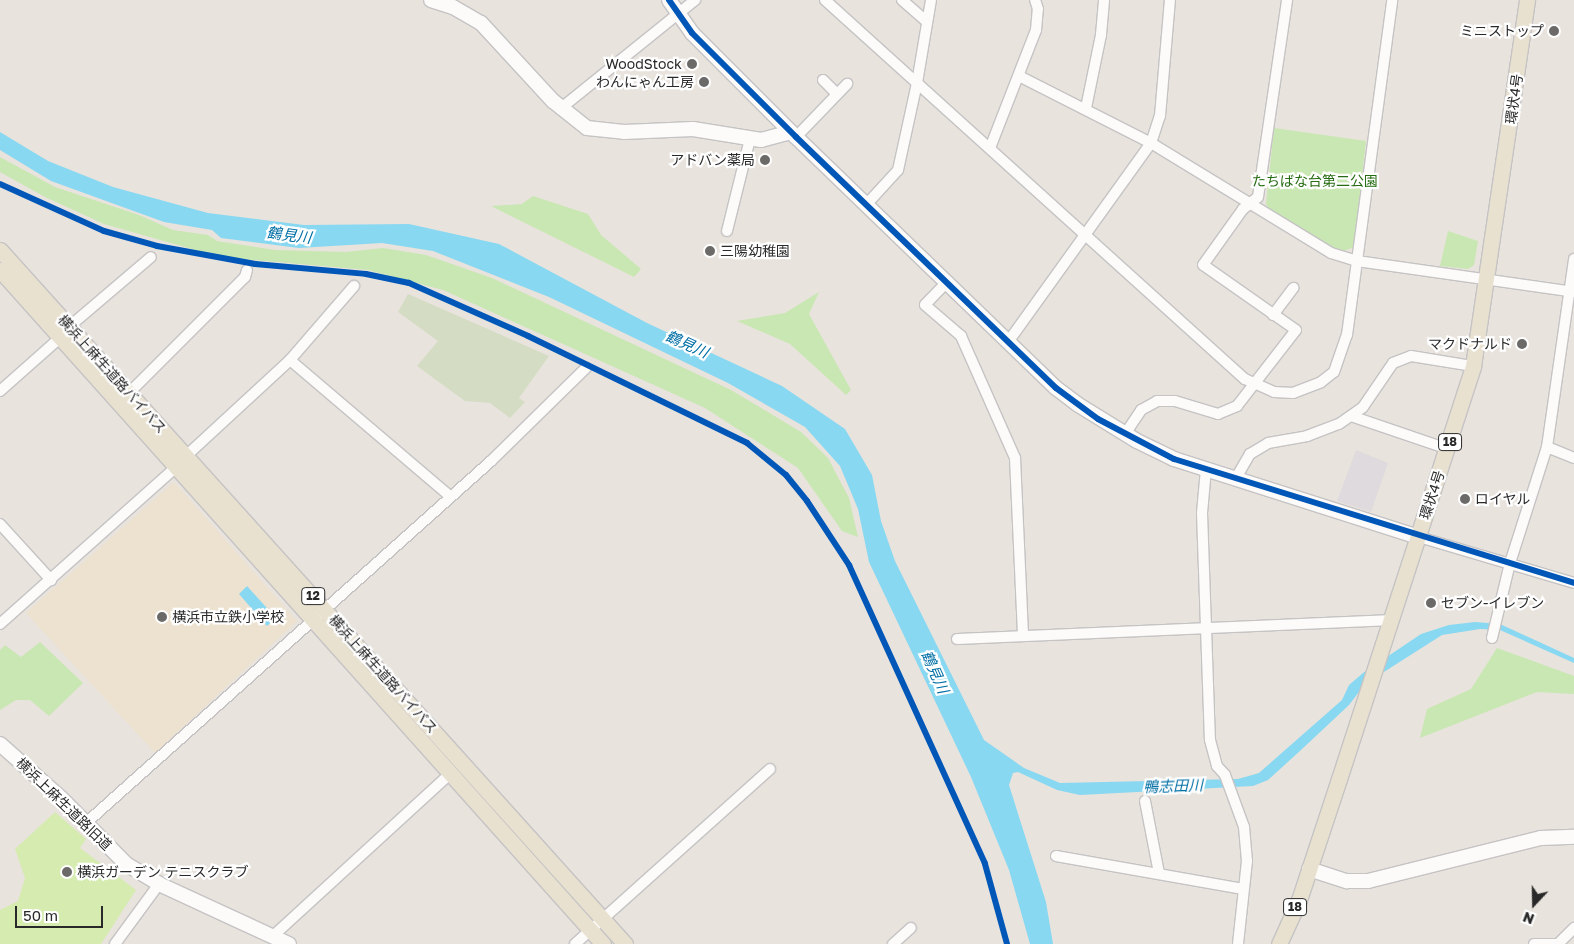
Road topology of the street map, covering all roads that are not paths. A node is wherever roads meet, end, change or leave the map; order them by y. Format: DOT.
graph roads {
  1 [pos="431,0"];
  2 [pos="669,0"];
  3 [pos="695,0"];
  4 [pos="825,0"];
  5 [pos="902,0"];
  6 [pos="931,0"];
  7 [pos="1035,0"];
  8 [pos="1104,0"];
  9 [pos="1170,0"];
  10 [pos="1287,0"];
  11 [pos="1392,0"];
  12 [pos="1528,0"];
  13 [pos="456,4"];
  14 [pos="678,16"];
  15 [pos="927,22"];
  16 [pos="1019,76"];
  17 [pos="823,80"];
  18 [pos="917,83"];
  19 [pos="847,84"];
  20 [pos="837,94"];
  21 [pos="560,108"];
  22 [pos="1086,108"];
  23 [pos="794,135"];
  24 [pos="750,139"];
  25 [pos="1151,143"];
  26 [pos="990,148"];
  27 [pos="1248,204"];
  28 [pos="866,205"];
  29 [pos="727,232"];
  30 [pos="1085,234"];
  31 [pos="0,250"];
  32 [pos="151,257"];
  33 [pos="1574,258"];
  34 [pos="1357,261"];
  35 [pos="0,270"];
  36 [pos="247,270"];
  37 [pos="1488,278"];
  38 [pos="946,283"];
  39 [pos="354,286"];
  40 [pos="1293,288"];
  41 [pos="1571,291"];
  42 [pos="1274,315"];
  43 [pos="65,332"];
  44 [pos="1008,342"];
  45 [pos="290,360"];
  46 [pos="1473,366"];
  47 [pos="586,368"];
  48 [pos="1256,386"];
  49 [pos="0,390"];
  50 [pos="129,393"];
  51 [pos="1351,416"];
  52 [pos="1124,434"];
  53 [pos="1547,447"];
  54 [pos="1448,449"];
  55 [pos="1574,458"];
  56 [pos="181,462"];
  57 [pos="1206,469"];
  58 [pos="1236,478"];
  59 [pos="451,497"];
  60 [pos="0,524"];
  61 [pos="1419,536"];
  62 [pos="1510,563"];
  63 [pos="51,580"];
  64 [pos="1574,583"];
  65 [pos="325,610"];
  66 [pos="1388,620"];
  67 [pos="313,621"];
  68 [pos="0,624"];
  69 [pos="1206,627"];
  70 [pos="1023,636"];
  71 [pos="1492,636"];
  72 [pos="957,639"];
  73 [pos="0,744"];
  74 [pos="770,769"];
  75 [pos="450,774"];
  76 [pos="1145,801"];
  77 [pos="86,823"];
  78 [pos="1574,837"];
  79 [pos="1056,856"];
  80 [pos="1308,869"];
  81 [pos="1158,873"];
  82 [pos="159,884"];
  83 [pos="1243,889"];
  84 [pos="602,918"];
  85 [pos="911,928"];
  86 [pos="1574,928"];
  87 [pos="590,930"];
  88 [pos="273,936"];
  89 [pos="115,944"];
  90 [pos="290,944"];
  91 [pos="575,944"];
  92 [pos="603,944"];
  93 [pos="625,944"];
  94 [pos="893,944"];
  95 [pos="1238,944"];
  96 [pos="1279,944"];
  97 [pos="1534,944"];
  98 [pos="1558,944"];
  1 -- 13 [label="street"];
  2 -- 14 [label="street"];
  3 -- 14 [label="street"];
  4 -- 18 [label="street"];
  5 -- 15 [label="street"];
  6 -- 15 [label="street"];
  7 -- 16 [label="street"];
  8 -- 22 [label="street"];
  9 -- 25 [label="street"];
  10 -- 27 [label="street"];
  11 -- 34 [label="street"];
  12 -- 37 [label="main road, 環状4号 / 18"];
  13 -- 21 [label="street"];
  14 -- 21 [label="street"];
  14 -- 23 [label="street"];
  15 -- 18 [label="street"];
  16 -- 22 [label="street"];
  16 -- 26 [label="street"];
  17 -- 20 [label="street"];
  18 -- 26 [label="street"];
  18 -- 28 [label="street"];
  19 -- 20 [label="street"];
  20 -- 23 [label="street"];
  21 -- 24 [label="street"];
  22 -- 25 [label="street"];
  23 -- 24 [label="street"];
  23 -- 28 [label="street"];
  24 -- 29 [label="street"];
  25 -- 27 [label="street"];
  25 -- 30 [label="street"];
  26 -- 30 [label="street"];
  27 -- 34 [label="street"];
  27 -- 42 [label="street"];
  28 -- 38 [label="street"];
  30 -- 44 [label="street"];
  30 -- 48 [label="street"];
  31 -- 43 [label="main road, 横浜上麻生道路バイパス / 12"];
  32 -- 43 [label="street"];
  33 -- 41 [label="street"];
  34 -- 37 [label="street"];
  34 -- 48 [label="street"];
  35 -- 43 [label="main road, 横浜上麻生道路バイパス / 12"];
  36 -- 50 [label="street"];
  37 -- 41 [label="street"];
  37 -- 46 [label="main road, 環状4号 / 18"];
  38 -- 44 [label="street"];
  38 -- 70 [label="street"];
  39 -- 45 [label="street"];
  40 -- 42 [label="street"];
  41 -- 53 [label="street"];
  42 -- 48 [label="street"];
  43 -- 49 [label="street"];
  43 -- 50 [label="main road, 横浜上麻生道路バイパス / 12"];
  43 -- 56 [label="main road, 横浜上麻生道路バイパス / 12"];
  44 -- 52 [label="street"];
  45 -- 56 [label="street"];
  45 -- 59 [label="street"];
  46 -- 51 [label="street"];
  46 -- 54 [label="main road, 環状4号 / 18"];
  47 -- 59 [label="street"];
  48 -- 52 [label="street"];
  50 -- 56 [label="main road, 横浜上麻生道路バイパス / 12"];
  51 -- 54 [label="street"];
  51 -- 58 [label="street"];
  52 -- 57 [label="street"];
  53 -- 55 [label="street"];
  53 -- 62 [label="street"];
  54 -- 61 [label="main road, 環状4号 / 18"];
  56 -- 63 [label="street"];
  56 -- 65 [label="main road, 横浜上麻生道路バイパス / 12"];
  56 -- 67 [label="main road, 横浜上麻生道路バイパス / 12"];
  57 -- 58 [label="street"];
  57 -- 69 [label="street"];
  58 -- 61 [label="street"];
  59 -- 65 [label="street"];
  60 -- 63 [label="street"];
  61 -- 62 [label="street"];
  61 -- 66 [label="main road, 環状4号 / 18"];
  62 -- 64 [label="street"];
  62 -- 71 [label="street"];
  63 -- 68 [label="street"];
  65 -- 67 [label="street"];
  65 -- 84 [label="main road, 横浜上麻生道路バイパス / 12"];
  66 -- 69 [label="street"];
  66 -- 80 [label="main road, 環状4号 / 18"];
  67 -- 75 [label="main road, 横浜上麻生道路バイパス / 12"];
  67 -- 77 [label="street"];
  69 -- 70 [label="street"];
  69 -- 83 [label="street"];
  70 -- 72 [label="street"];
  73 -- 77 [label="street, 横浜上麻生道路旧道"];
  74 -- 84 [label="street"];
  75 -- 87 [label="main road, 横浜上麻生道路バイパス / 12"];
  75 -- 88 [label="street"];
  76 -- 81 [label="street"];
  77 -- 82 [label="street, 横浜上麻生道路旧道"];
  78 -- 80 [label="street"];
  79 -- 81 [label="street"];
  80 -- 96 [label="main road, 環状4号 / 18"];
  81 -- 83 [label="street"];
  82 -- 88 [label="street, 横浜上麻生道路旧道"];
  82 -- 89 [label="street"];
  83 -- 95 [label="street"];
  84 -- 87 [label="street"];
  84 -- 93 [label="main road, 横浜上麻生道路バイパス / 12"];
  85 -- 94 [label="street"];
  86 -- 98 [label="street"];
  87 -- 91 [label="street"];
  87 -- 92 [label="main road, 横浜上麻生道路バイパス / 12"];
  88 -- 90 [label="street, 横浜上麻生道路旧道"];
  97 -- 98 [label="street"];
}
